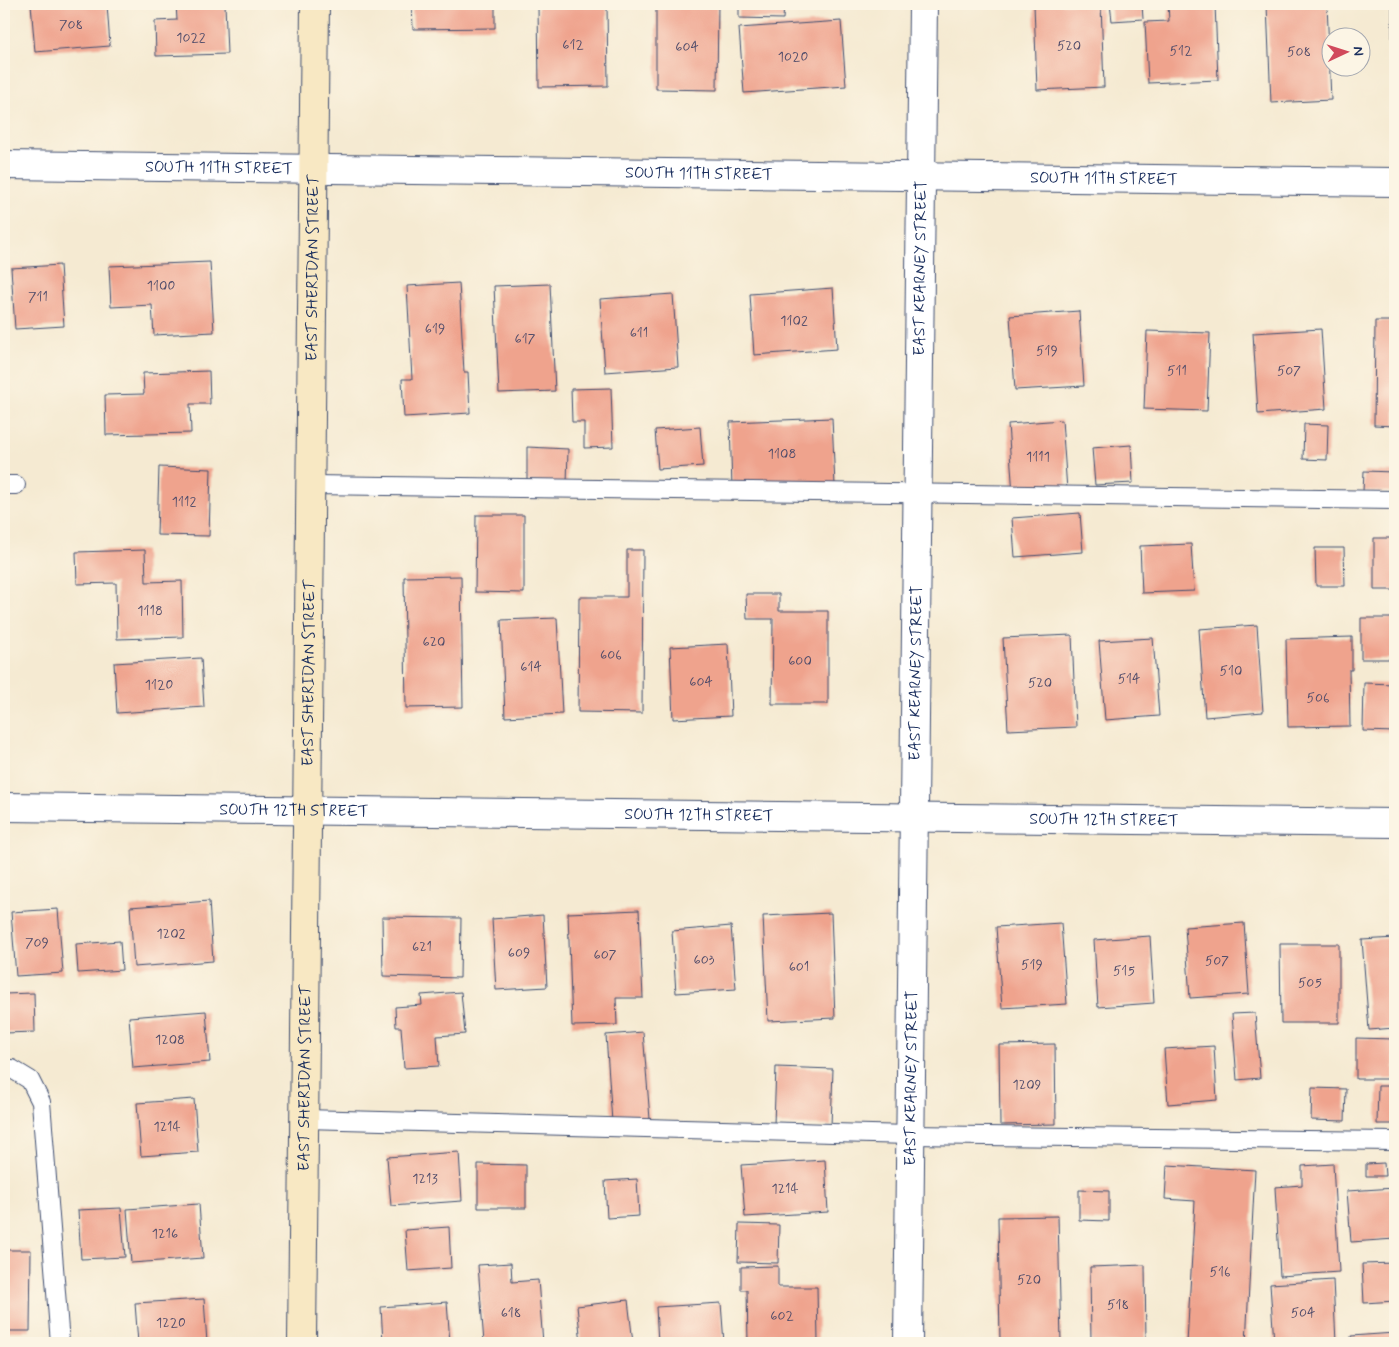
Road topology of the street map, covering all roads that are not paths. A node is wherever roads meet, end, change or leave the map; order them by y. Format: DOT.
graph roads {
  1 [pos="315,4"];
  2 [pos="923,4"];
  3 [pos="4,165"];
  4 [pos="314,168"];
  5 [pos="921,176"];
  6 [pos="1395,182"];
  7 [pos="310,485"];
  8 [pos="917,494"];
  9 [pos="1395,500"];
  10 [pos="4,807"];
  11 [pos="307,811"];
  12 [pos="914,817"];
  13 [pos="1395,823"];
  14 [pos="4,1069"];
  15 [pos="304,1119"];
  16 [pos="910,1135"];
  17 [pos="1395,1141"];
  18 [pos="60,1343"];
  19 [pos="302,1343"];
  20 [pos="908,1343"];
  1 -- 4 [label="street, EAST SHERIDAN STREET"];
  2 -- 5 [label="street, EAST KEARNEY STREET"];
  3 -- 4 [label="street, SOUTH 11TH STREET"];
  4 -- 5 [label="street, SOUTH 11TH STREET"];
  4 -- 7 [label="street, EAST SHERIDAN STREET"];
  5 -- 6 [label="street, SOUTH 11TH STREET"];
  5 -- 8 [label="street, EAST KEARNEY STREET"];
  7 -- 8 [label="lane"];
  7 -- 11 [label="street, EAST SHERIDAN STREET"];
  8 -- 9 [label="lane"];
  8 -- 12 [label="street, EAST KEARNEY STREET"];
  10 -- 11 [label="street, SOUTH 12TH STREET"];
  11 -- 12 [label="street, SOUTH 12TH STREET"];
  11 -- 15 [label="street, EAST SHERIDAN STREET"];
  12 -- 13 [label="street, SOUTH 12TH STREET"];
  12 -- 16 [label="street, EAST KEARNEY STREET"];
  14 -- 18 [label="lane"];
  15 -- 16 [label="lane"];
  15 -- 19 [label="street, EAST SHERIDAN STREET"];
  16 -- 17 [label="lane"];
  16 -- 20 [label="street, EAST KEARNEY STREET"];
}
